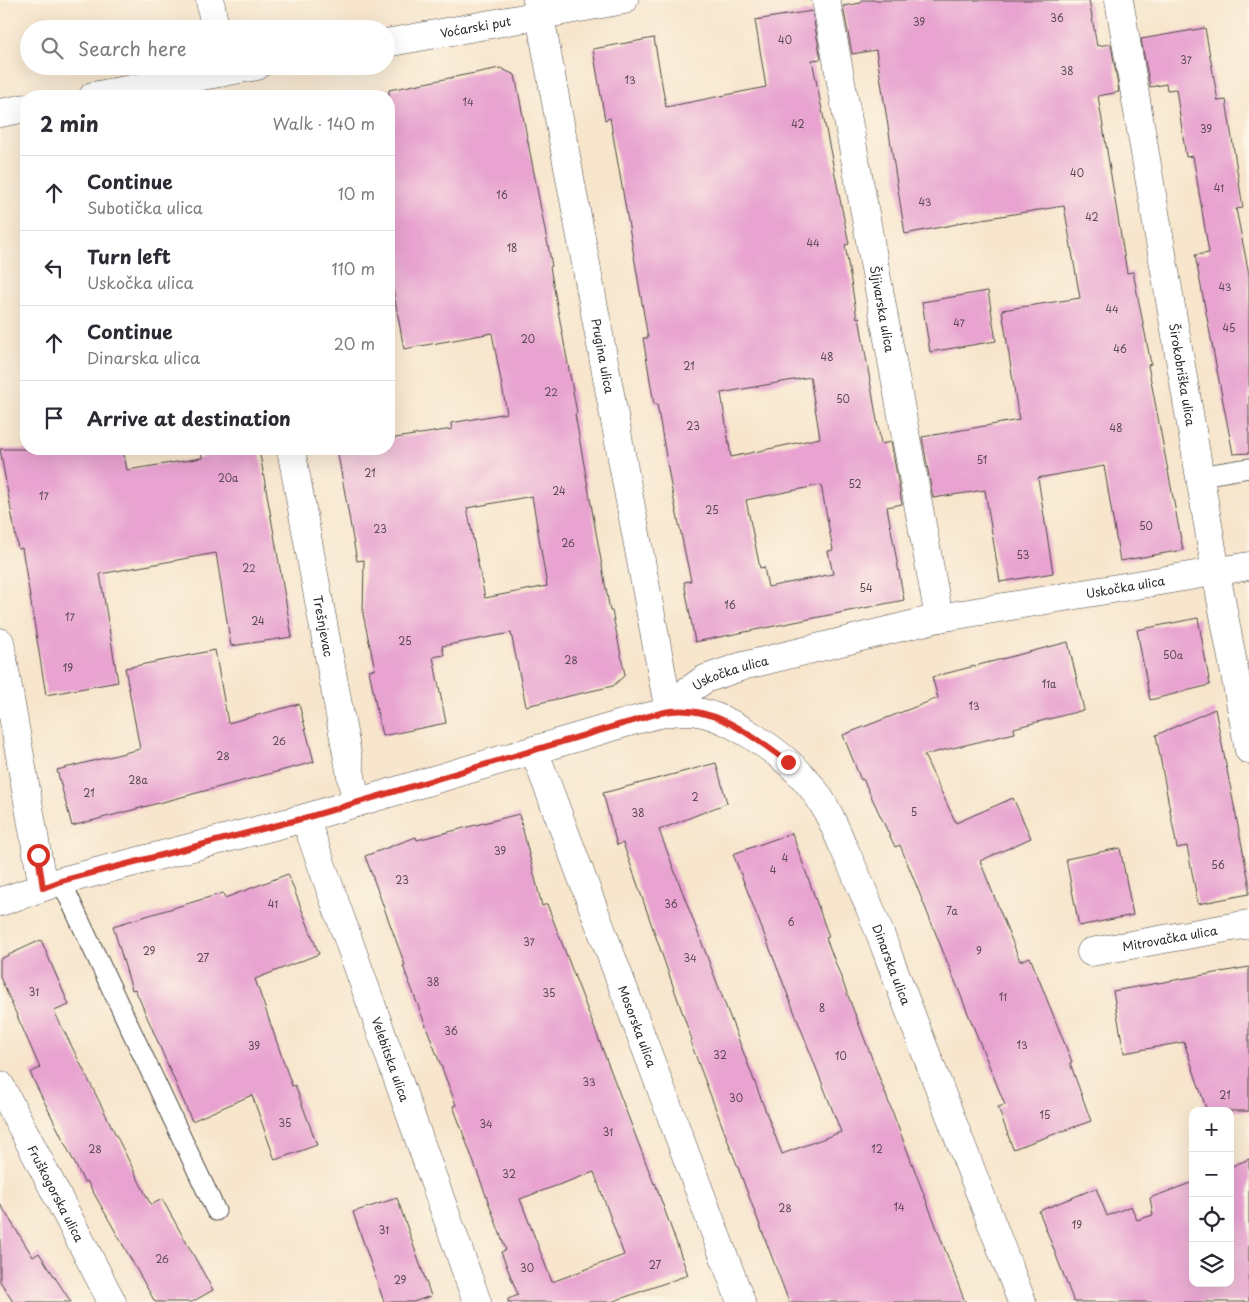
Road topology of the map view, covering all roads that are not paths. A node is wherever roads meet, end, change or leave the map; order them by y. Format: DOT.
graph roads {
  1 [pos="210,0"];
  2 [pos="624,0"];
  3 [pos="826,0"];
  4 [pos="1119,0"];
  5 [pos="538,7"];
  6 [pos="213,20"];
  7 [pos="395,41"];
  8 [pos="224,78"];
  9 [pos="137,90"];
  10 [pos="20,109"];
  11 [pos="0,113"];
  12 [pos="292,455"];
  13 [pos="1249,468"];
  14 [pos="1200,476"];
  15 [pos="1249,566"];
  16 [pos="1216,572"];
  17 [pos="939,618"];
  18 [pos="0,642"];
  19 [pos="670,712"];
  20 [pos="534,750"];
  21 [pos="1249,750"];
  22 [pos="356,803"];
  23 [pos="305,818"];
  24 [pos="52,884"];
  25 [pos="0,902"];
  26 [pos="1249,924"];
  27 [pos="1091,952"];
  28 [pos="0,1085"];
  29 [pos="216,1211"];
  30 [pos="112,1302"];
  31 [pos="477,1302"];
  32 [pos="741,1302"];
  33 [pos="1022,1302"];
  1 -- 6 [label="street"];
  2 -- 5 [label="street, Voćarski put"];
  3 -- 17 [label="street, Šljivarska ulica"];
  4 -- 14 [label="street, Širokobriška ulica"];
  5 -- 7 [label="street, Voćarski put"];
  5 -- 19 [label="street, Prugina ulica"];
  8 -- 9 [label="street"];
  10 -- 11 [label="street"];
  12 -- 22 [label="street, Trešnjevac"];
  13 -- 14 [label="lane"];
  14 -- 16 [label="street, Širokobriška ulica"];
  15 -- 16 [label="street, Uskočka ulica"];
  16 -- 17 [label="street, Uskočka ulica"];
  16 -- 21 [label="street, Širokobriška ulica"];
  17 -- 19 [label="street, Uskočka ulica"];
  18 -- 24 [label="street"];
  19 -- 20 [label="street"];
  19 -- 33 [label="street, Dinarska ulica"];
  20 -- 22 [label="street"];
  20 -- 32 [label="street, Mosorska ulica"];
  22 -- 23 [label="street"];
  23 -- 24 [label="street"];
  23 -- 31 [label="street, Velebitska ulica"];
  24 -- 25 [label="street"];
  24 -- 29 [label="lane"];
  26 -- 27 [label="street, Mitrovačka ulica"];
  28 -- 30 [label="street, Fruškogorska ulica"];
}
